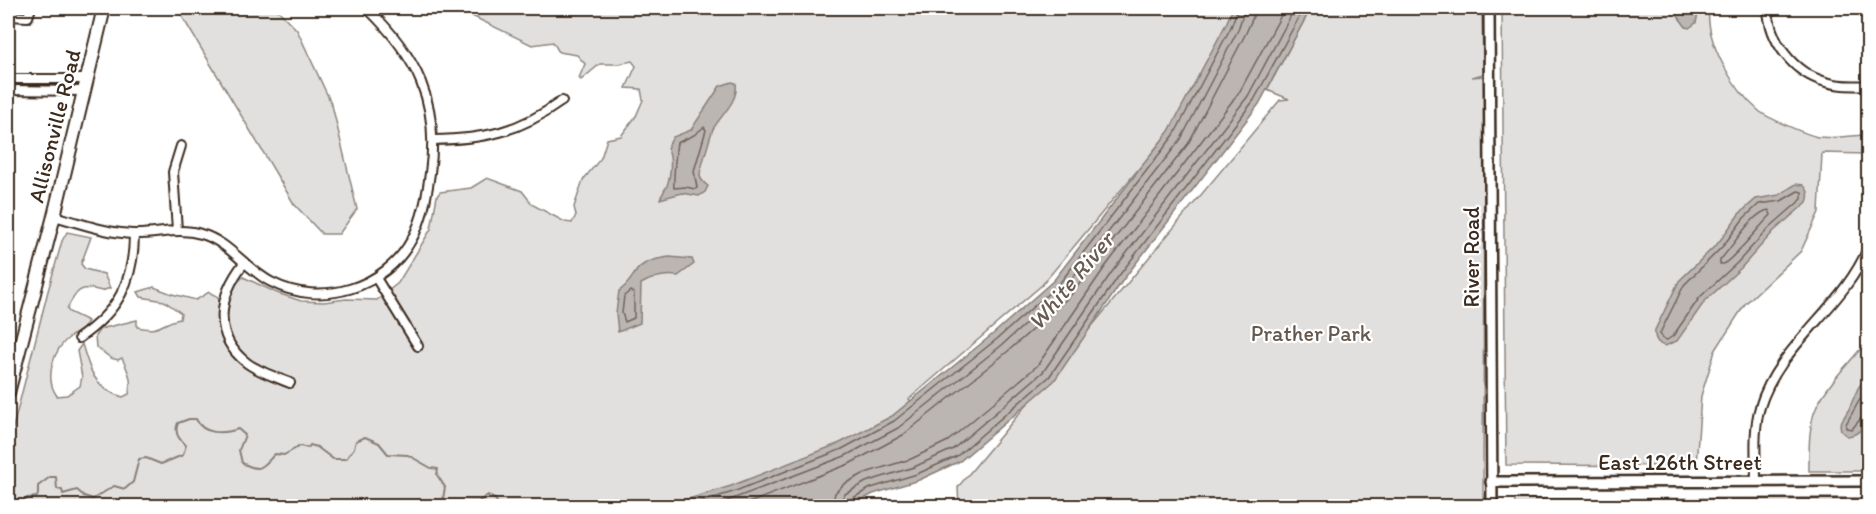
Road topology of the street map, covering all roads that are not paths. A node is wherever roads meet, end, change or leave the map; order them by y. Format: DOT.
graph roads {
  1 [pos="31,8"];
  2 [pos="104,8"];
  3 [pos="367,8"];
  4 [pos="1490,8"];
  5 [pos="1768,8"];
  6 [pos="8,16"];
  7 [pos="8,79"];
  8 [pos="85,85"];
  9 [pos="1869,86"];
  10 [pos="8,90"];
  11 [pos="562,101"];
  12 [pos="433,140"];
  13 [pos="181,146"];
  14 [pos="54,216"];
  15 [pos="177,230"];
  16 [pos="134,234"];
  17 [pos="1869,248"];
  18 [pos="244,264"];
  19 [pos="376,278"];
  20 [pos="79,338"];
  21 [pos="418,346"];
  22 [pos="290,383"];
  23 [pos="8,393"];
  24 [pos="1756,481"];
  25 [pos="1869,481"];
  26 [pos="1491,482"];
  27 [pos="1491,507"];
  1 -- 6 [label="street"];
  2 -- 8 [label="main road, Allisonville Road"];
  3 -- 12 [label="street"];
  4 -- 26 [label="street, River Road"];
  5 -- 9 [label="street"];
  7 -- 8 [label="street"];
  8 -- 10 [label="street"];
  8 -- 14 [label="main road, Allisonville Road"];
  11 -- 12 [label="street"];
  12 -- 19 [label="street"];
  13 -- 15 [label="street"];
  14 -- 16 [label="street"];
  14 -- 23 [label="main road, Allisonville Road"];
  15 -- 16 [label="street"];
  15 -- 18 [label="street"];
  16 -- 20 [label="street"];
  17 -- 24 [label="street"];
  18 -- 19 [label="street"];
  18 -- 22 [label="street"];
  19 -- 21 [label="street"];
  24 -- 25 [label="street, East 126th Street"];
  24 -- 26 [label="street, East 126th Street"];
  26 -- 27 [label="street, River Road"];
}
